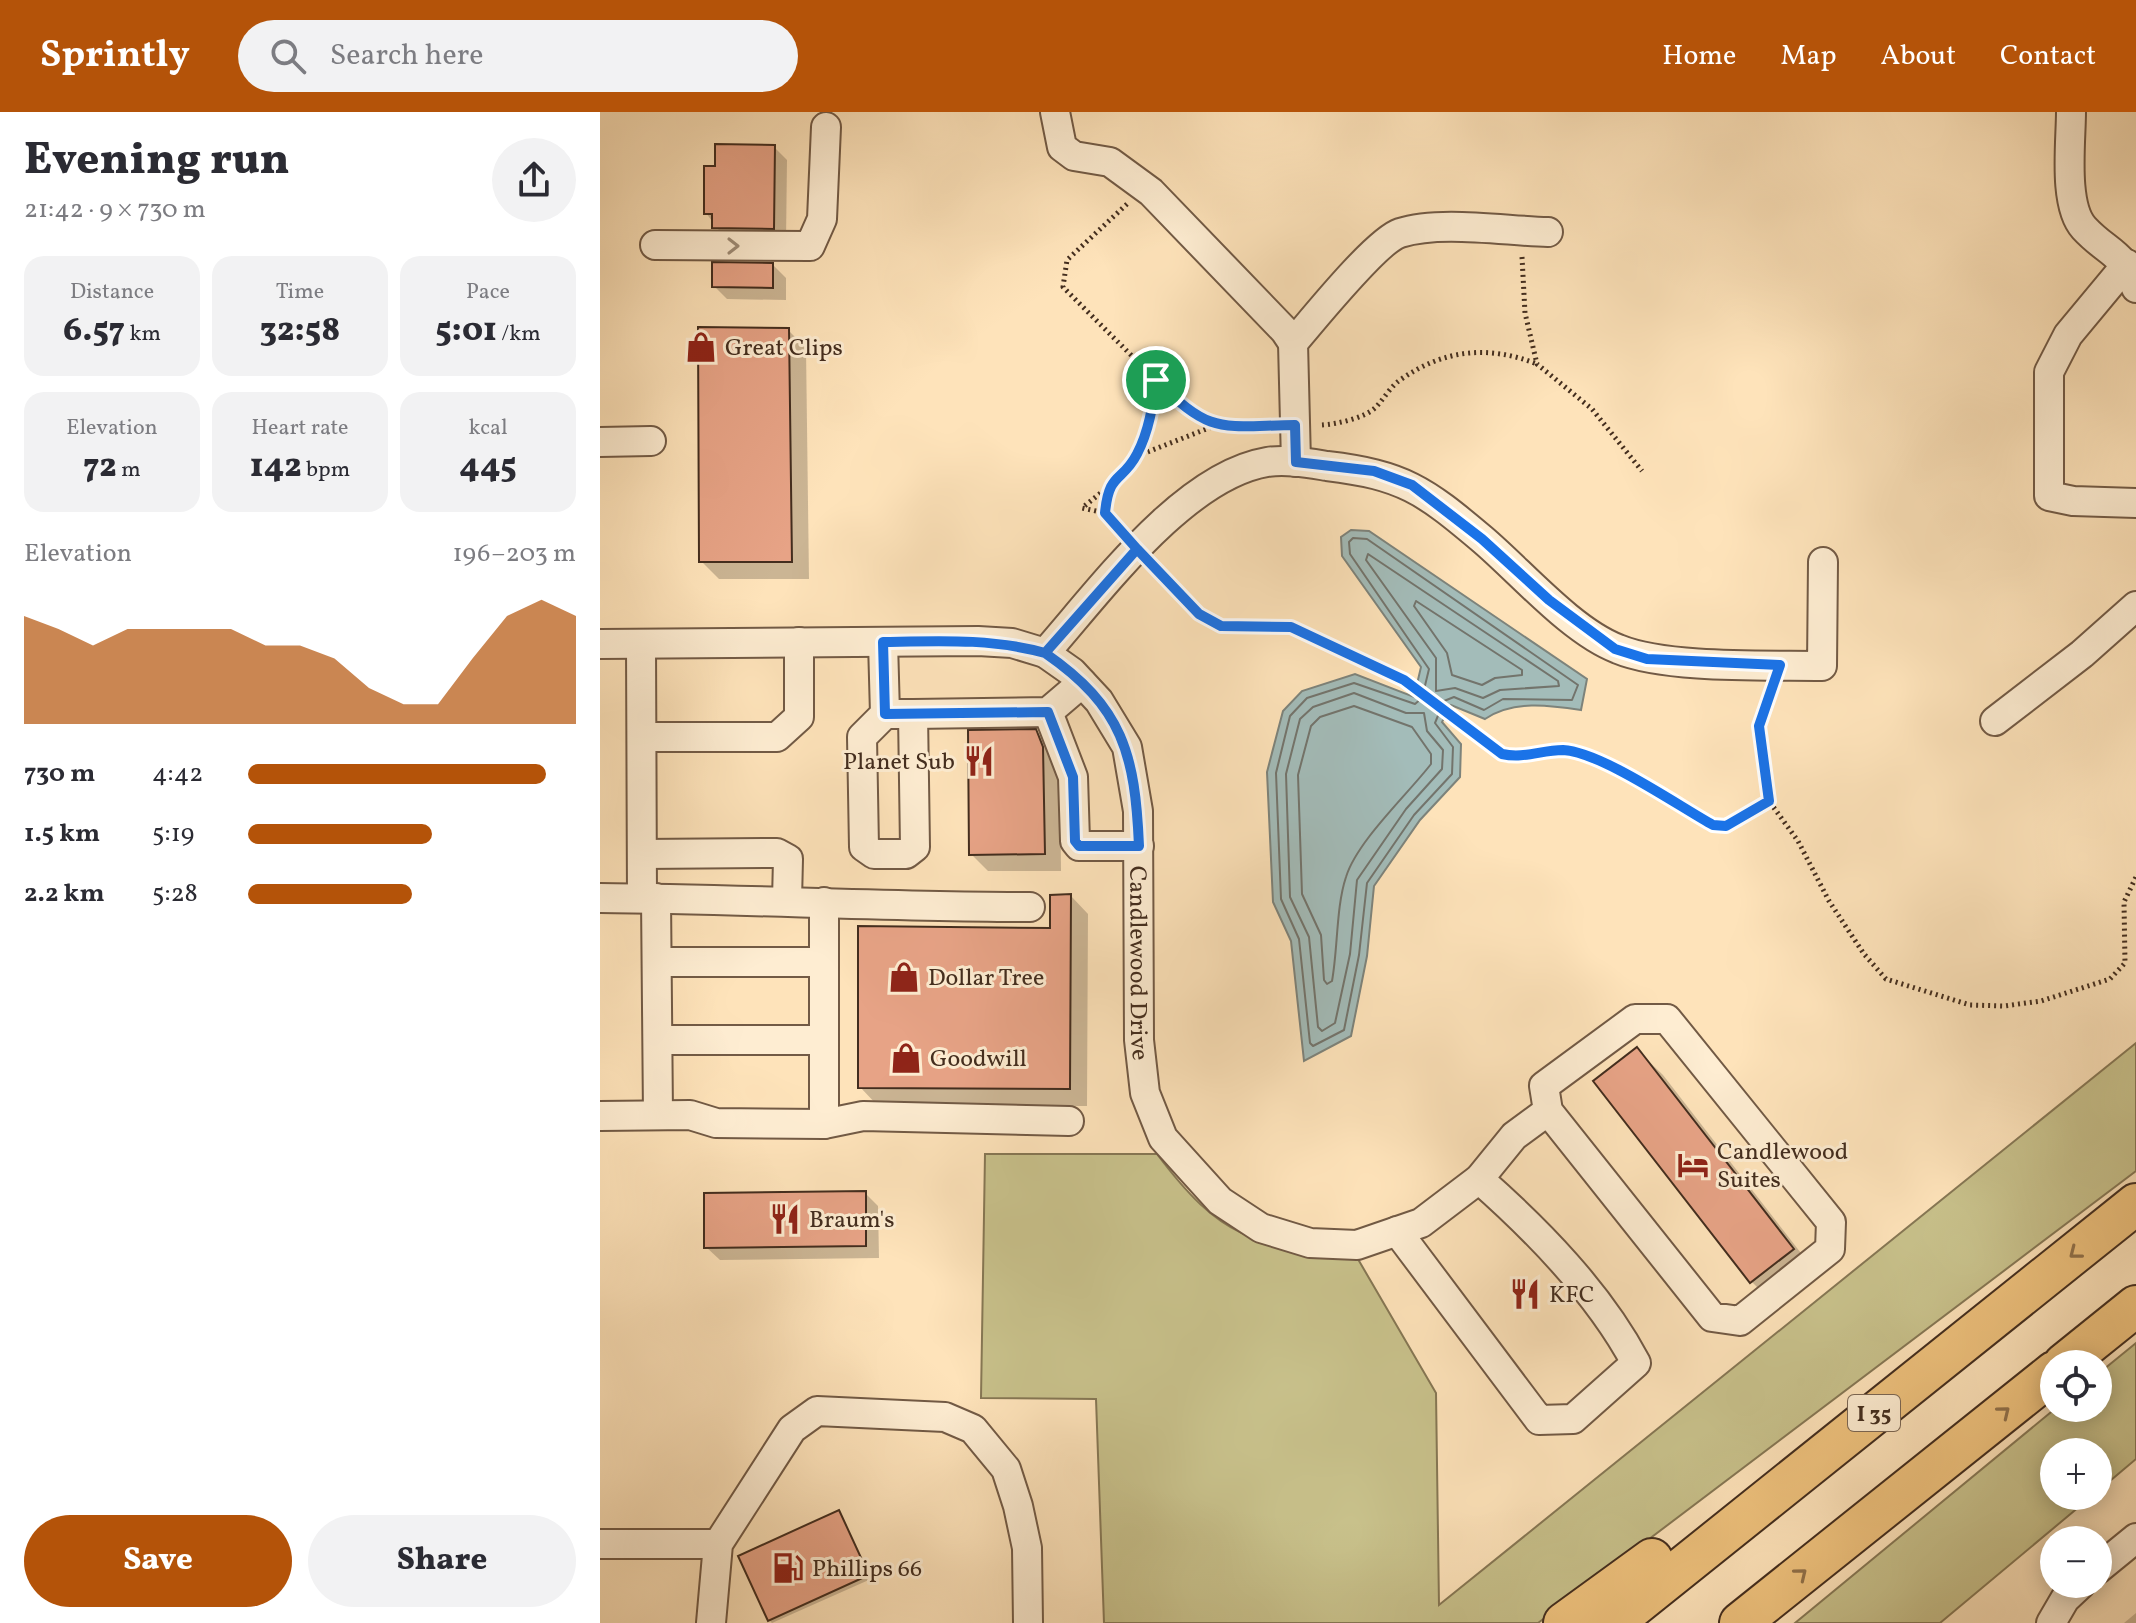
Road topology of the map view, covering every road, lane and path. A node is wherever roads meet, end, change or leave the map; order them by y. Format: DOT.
graph roads {
  1 [pos="1055,112"];
  2 [pos="2071,112"];
  3 [pos="826,127"];
  4 [pos="1145,188"];
  5 [pos="1534,232"];
  6 [pos="655,245"];
  7 [pos="2132,276"];
  8 [pos="1293,343"];
  9 [pos="1537,364"];
  10 [pos="1156,380"];
  11 [pos="1295,425"];
  12 [pos="1214,426"];
  13 [pos="651,441"];
  14 [pos="600,442"];
  15 [pos="1137,456"];
  16 [pos="1296,462"];
  17 [pos="1642,471"];
  18 [pos="1108,487"];
  19 [pos="2136,503"];
  20 [pos="1105,513"];
  21 [pos="1137,549"];
  22 [pos="1823,562"];
  23 [pos="2136,606"];
  24 [pos="799,642"];
  25 [pos="883,642"];
  26 [pos="600,644"];
  27 [pos="641,644"];
  28 [pos="1045,653"];
  29 [pos="1780,665"];
  30 [pos="1082,683"];
  31 [pos="1048,712"];
  32 [pos="885,714"];
  33 [pos="913,714"];
  34 [pos="1995,721"];
  35 [pos="642,737"];
  36 [pos="1769,801"];
  37 [pos="1139,846"];
  38 [pos="642,854"];
  39 [pos="2136,877"];
  40 [pos="600,898"];
  41 [pos="649,898"];
  42 [pos="787,900"];
  43 [pos="824,902"];
  44 [pos="1030,907"];
  45 [pos="657,962"];
  46 [pos="824,962"];
  47 [pos="659,1040"];
  48 [pos="824,1040"];
  49 [pos="1548,1111"];
  50 [pos="658,1115"];
  51 [pos="600,1116"];
  52 [pos="1069,1121"];
  53 [pos="824,1124"];
  54 [pos="1479,1179"];
  55 [pos="2136,1204"];
  56 [pos="1397,1231"];
  57 [pos="2136,1306"];
  58 [pos="2081,1350"];
  59 [pos="2040,1383"];
  60 [pos="1812,1461"];
  61 [pos="2136,1538"];
  62 [pos="600,1544"];
  63 [pos="718,1544"];
  64 [pos="2112,1558"];
  65 [pos="2066,1598"];
  66 [pos="711,1623"];
  67 [pos="1028,1623"];
  68 [pos="1564,1623"];
  69 [pos="1613,1623"];
  70 [pos="1740,1623"];
  71 [pos="2051,1623"];
  1 -- 4 [label="street"];
  2 -- 7 [label="street"];
  6 -- 3 [label="street, one-way"];
  4 -- 8 [label="street"];
  4 -- 10 [label="path"];
  5 -- 8 [label="street"];
  5 -- 9 [label="path"];
  7 -- 19 [label="street"];
  8 -- 11 [label="street"];
  9 -- 11 [label="path"];
  9 -- 17 [label="path"];
  10 -- 12 [label="path"];
  10 -- 15 [label="path"];
  11 -- 12 [label="path"];
  11 -- 16 [label="street"];
  12 -- 15 [label="path"];
  13 -- 14 [label="street"];
  15 -- 18 [label="path"];
  16 -- 21 [label="street"];
  16 -- 29 [label="street"];
  18 -- 20 [label="path"];
  18 -- 20 [label="path"];
  20 -- 21 [label="path"];
  21 -- 28 [label="street"];
  21 -- 36 [label="path"];
  22 -- 29 [label="street"];
  23 -- 34 [label="street"];
  24 -- 25 [label="street, Candlewood Drive"];
  24 -- 27 [label="street, Candlewood Drive"];
  24 -- 35 [label="street"];
  25 -- 28 [label="street, Candlewood Drive"];
  25 -- 32 [label="street"];
  26 -- 27 [label="street, Candlewood Drive"];
  27 -- 35 [label="street"];
  28 -- 30 [label="street, Candlewood Drive"];
  29 -- 36 [label="path"];
  30 -- 31 [label="street"];
  30 -- 37 [label="street, Candlewood Drive"];
  31 -- 33 [label="street"];
  31 -- 37 [label="street"];
  32 -- 33 [label="street"];
  32 -- 33 [label="street"];
  35 -- 38 [label="street"];
  36 -- 39 [label="path"];
  37 -- 56 [label="street, Candlewood Drive"];
  38 -- 41 [label="street"];
  38 -- 42 [label="street"];
  40 -- 41 [label="street"];
  41 -- 42 [label="street"];
  41 -- 45 [label="street"];
  42 -- 43 [label="street"];
  43 -- 44 [label="street"];
  43 -- 46 [label="street"];
  45 -- 46 [label="street"];
  45 -- 47 [label="street"];
  46 -- 48 [label="street"];
  47 -- 48 [label="street"];
  47 -- 50 [label="street"];
  48 -- 53 [label="street"];
  49 -- 49 [label="street"];
  49 -- 54 [label="street, Candlewood Drive"];
  50 -- 51 [label="street"];
  50 -- 53 [label="street"];
  52 -- 53 [label="street"];
  54 -- 56 [label="street, Candlewood Drive"];
  54 -- 56 [label="street"];
  55 -- 60 [label="highway, I 35, one-way"];
  57 -- 58 [label="highway"];
  70 -- 59 [label="highway, one-way"];
  60 -- 68 [label="highway"];
  60 -- 69 [label="highway, I 35"];
  61 -- 64 [label="street"];
  62 -- 63 [label="street"];
  63 -- 66 [label="street"];
  63 -- 67 [label="street"];
  65 -- 71 [label="street"];
}
